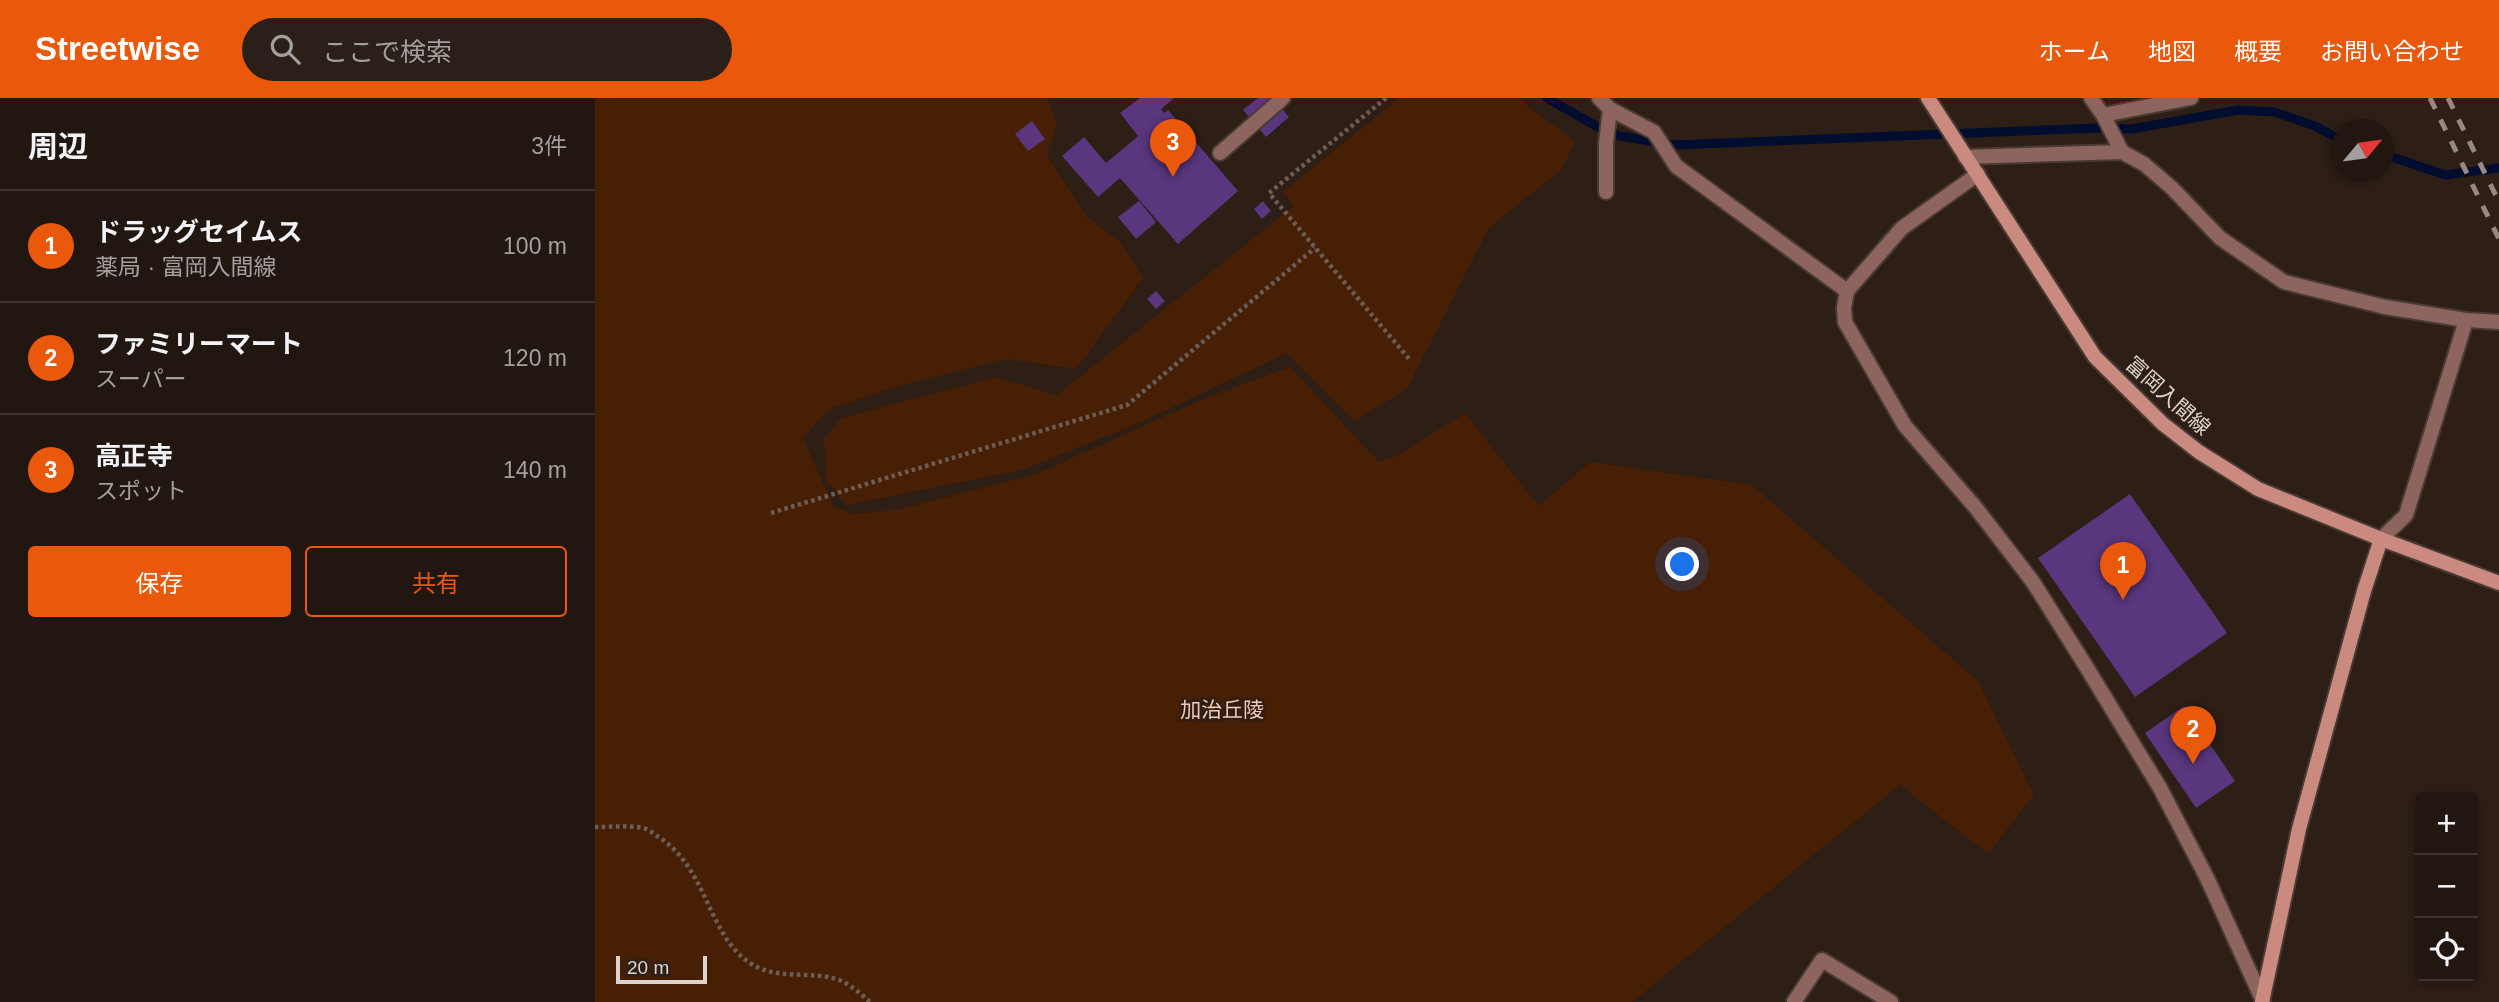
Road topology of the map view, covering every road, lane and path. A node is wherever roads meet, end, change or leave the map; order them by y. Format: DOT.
graph roads {
  1 [pos="1283,98"];
  2 [pos="1386,98"];
  3 [pos="1599,98"];
  4 [pos="1928,98"];
  5 [pos="2091,98"];
  6 [pos="2191,98"];
  7 [pos="1609,114"];
  8 [pos="2103,116"];
  9 [pos="2121,151"];
  10 [pos="1220,153"];
  11 [pos="1962,153"];
  12 [pos="1978,174"];
  13 [pos="1606,192"];
  14 [pos="1315,248"];
  15 [pos="1847,291"];
  16 [pos="2466,320"];
  17 [pos="2499,322"];
  18 [pos="1410,360"];
  19 [pos="771,513"];
  20 [pos="2381,539"];
  21 [pos="2499,583"];
  22 [pos="595,827"];
  23 [pos="870,1002"];
  24 [pos="1794,1002"];
  25 [pos="1891,1002"];
  26 [pos="2262,1002"];
  1 -- 10 [label="street"];
  2 -- 14 [label="path"];
  3 -- 7 [label="street"];
  4 -- 11 [label="main road, 富岡入間線"];
  5 -- 8 [label="street"];
  6 -- 8 [label="street"];
  7 -- 13 [label="street"];
  7 -- 15 [label="street"];
  8 -- 9 [label="street"];
  9 -- 11 [label="street"];
  9 -- 16 [label="street"];
  11 -- 12 [label="main road, 富岡入間線"];
  12 -- 15 [label="street"];
  12 -- 20 [label="main road, 富岡入間線"];
  14 -- 18 [label="path"];
  14 -- 19 [label="path"];
  15 -- 26 [label="street"];
  16 -- 17 [label="street"];
  16 -- 20 [label="street"];
  20 -- 21 [label="main road, 富岡入間線"];
  20 -- 26 [label="main road"];
  22 -- 23 [label="path"];
  24 -- 25 [label="street"];
}
